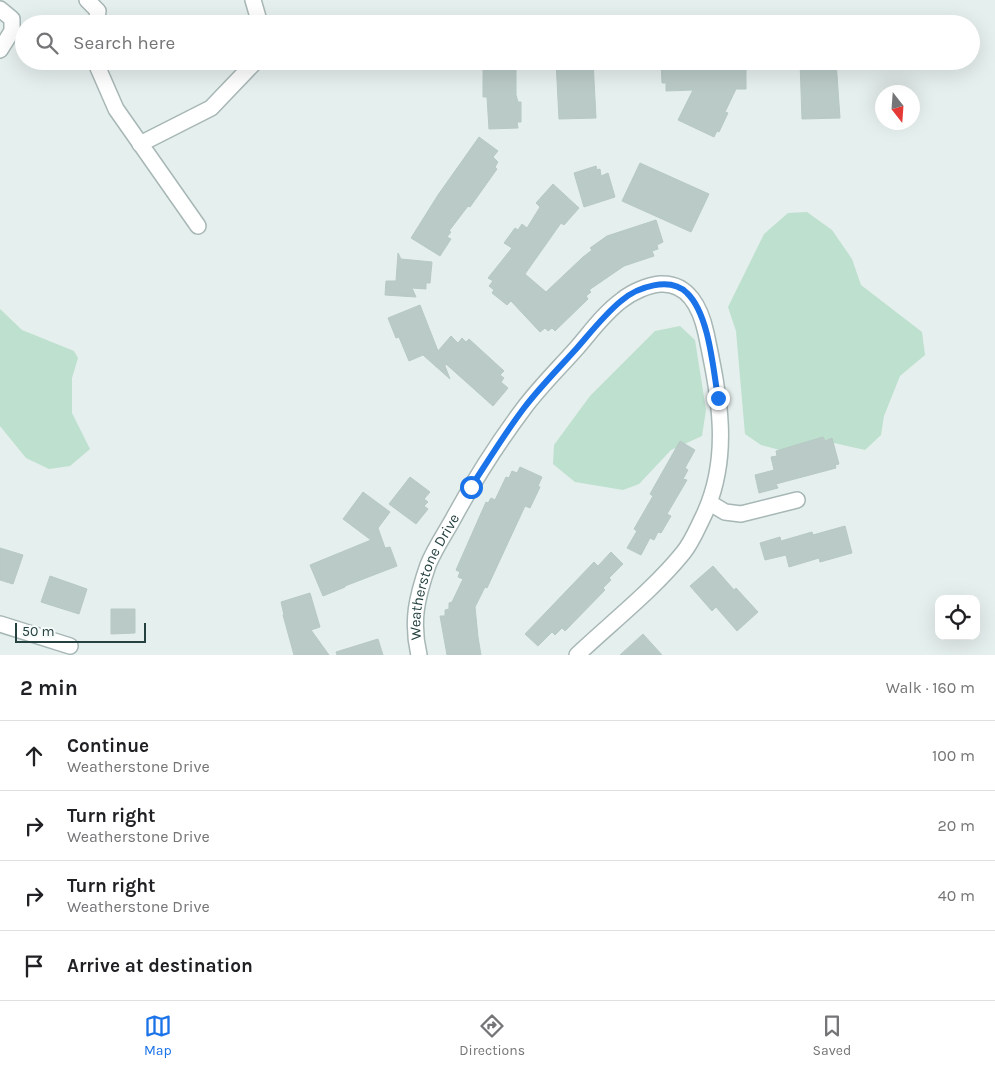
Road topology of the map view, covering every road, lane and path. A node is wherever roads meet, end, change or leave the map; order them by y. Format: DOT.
graph roads {
  1 [pos="87,0"];
  2 [pos="253,0"];
  3 [pos="0,9"];
  4 [pos="97,15"];
  5 [pos="257,15"];
  6 [pos="0,50"];
  7 [pos="99,70"];
  8 [pos="247,70"];
  9 [pos="140,144"];
  10 [pos="198,226"];
  11 [pos="798,500"];
  12 [pos="710,503"];
  13 [pos="0,624"];
  14 [pos="70,646"];
  15 [pos="419,655"];
  16 [pos="577,655"];
  1 -- 4 [label="street"];
  2 -- 5 [label="street"];
  3 -- 6 [label="street"];
  7 -- 9 [label="street"];
  8 -- 9 [label="street"];
  9 -- 10 [label="street"];
  11 -- 12 [label="street"];
  12 -- 15 [label="street, Weatherstone Drive"];
  12 -- 16 [label="street, Weatherstone Drive"];
  13 -- 14 [label="street"];
}
